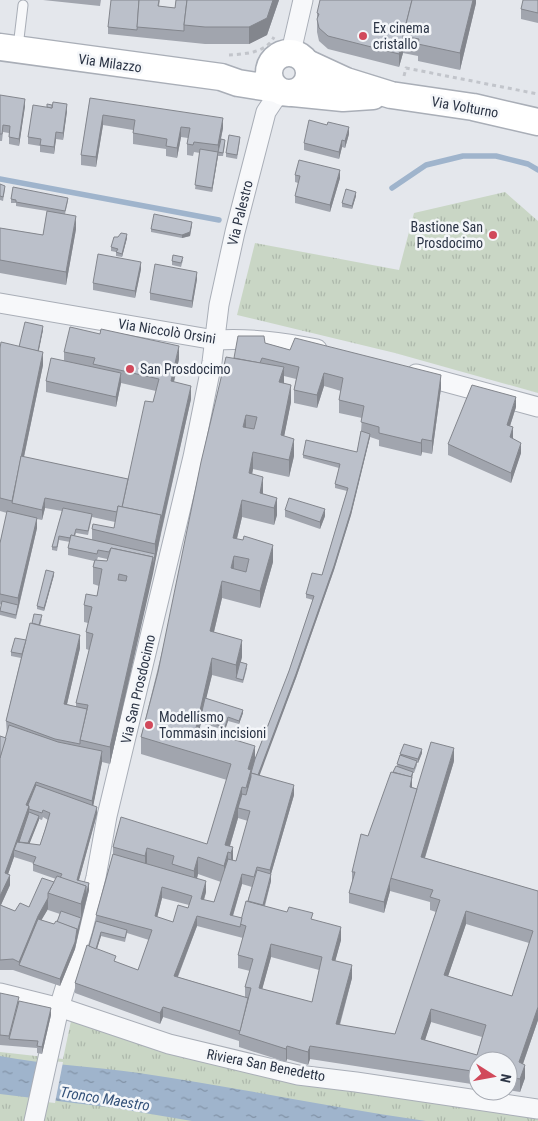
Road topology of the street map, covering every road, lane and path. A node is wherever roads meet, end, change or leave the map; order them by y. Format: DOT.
graph roads {
  1 [pos="303,0"];
  2 [pos="24,5"];
  3 [pos="9,48"];
  4 [pos="286,52"];
  5 [pos="236,54"];
  6 [pos="221,77"];
  7 [pos="397,87"];
  8 [pos="284,91"];
  9 [pos="538,94"];
  10 [pos="538,122"];
  11 [pos="0,303"];
  12 [pos="215,340"];
  13 [pos="336,353"];
  14 [pos="400,369"];
  15 [pos="538,407"];
  16 [pos="0,993"];
  17 [pos="59,1008"];
  18 [pos="528,1114"];
  19 [pos="34,1121"];
  1 -- 4 [label="street, Via Palestro"];
  2 -- 3 [label="lane"];
  3 -- 6 [label="main road, Via Milazzo"];
  4 -- 5 [label="path"];
  4 -- 6 [label="main road, Via Milazzo"];
  4 -- 7 [label="main road, Via Volturno"];
  4 -- 8 [label="main road, Via Palestro"];
  4 -- 8 [label="main road, Via Palestro"];
  6 -- 8 [label="main road, Via Milazzo"];
  7 -- 8 [label="main road, Via Volturno"];
  7 -- 9 [label="path"];
  7 -- 10 [label="main road, Via Volturno"];
  8 -- 12 [label="street, Via Palestro"];
  11 -- 12 [label="street, Via Niccolò Orsini"];
  12 -- 13 [label="street, Via Niccolò Orsini"];
  12 -- 17 [label="street, Via San Prosdocimo"];
  14 -- 15 [label="street"];
  16 -- 17 [label="street, Riviera San Benedetto"];
  17 -- 18 [label="street, Riviera San Benedetto"];
  17 -- 19 [label="street, Via San Prosdocimo"];
}
